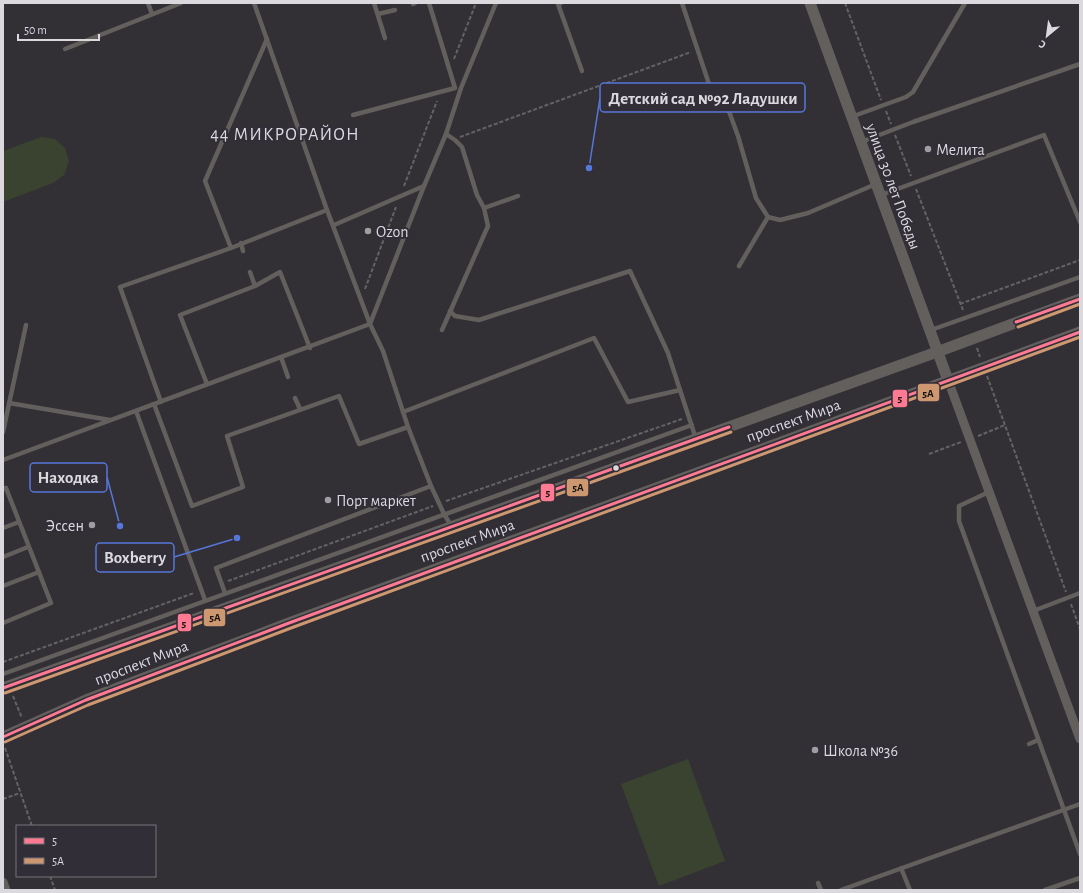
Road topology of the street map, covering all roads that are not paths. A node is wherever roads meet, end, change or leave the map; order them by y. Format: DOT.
graph roads {
  1 [pos="148,3"];
  2 [pos="181,3"];
  3 [pos="254,3"];
  4 [pos="374,3"];
  5 [pos="429,3"];
  6 [pos="496,3"];
  7 [pos="561,3"];
  8 [pos="682,3"];
  9 [pos="810,3"];
  10 [pos="966,3"];
  11 [pos="395,10"];
  12 [pos="152,14"];
  13 [pos="378,14"];
  14 [pos="386,38"];
  15 [pos="267,39"];
  16 [pos="65,49"];
  17 [pos="1080,64"];
  18 [pos="582,71"];
  19 [pos="456,88"];
  20 [pos="461,88"];
  21 [pos="353,115"];
  22 [pos="852,117"];
  23 [pos="446,134"];
  24 [pos="861,142"];
  25 [pos="876,184"];
  26 [pos="424,186"];
  27 [pos="880,195"];
  28 [pos="518,196"];
  29 [pos="484,208"];
  30 [pos="327,210"];
  31 [pos="768,217"];
  32 [pos="1080,222"];
  33 [pos="334,226"];
  34 [pos="240,243"];
  35 [pos="231,248"];
  36 [pos="243,251"];
  37 [pos="739,266"];
  38 [pos="250,272"];
  39 [pos="1080,277"];
  40 [pos="254,286"];
  41 [pos="1080,299"];
  42 [pos="450,311"];
  43 [pos="370,324"];
  44 [pos="26,325"];
  45 [pos="442,330"];
  46 [pos="930,331"];
  47 [pos="1080,332"];
  48 [pos="310,348"];
  49 [pos="938,352"];
  50 [pos="281,357"];
  51 [pos="288,377"];
  52 [pos="948,380"];
  53 [pos="207,384"];
  54 [pos="680,390"];
  55 [pos="295,398"];
  56 [pos="161,402"];
  57 [pos="10,403"];
  58 [pos="154,404"];
  59 [pos="300,409"];
  60 [pos="136,411"];
  61 [pos="403,412"];
  62 [pos="111,420"];
  63 [pos="408,426"];
  64 [pos="692,426"];
  65 [pos="3,432"];
  66 [pos="696,438"];
  67 [pos="3,460"];
  68 [pos="431,486"];
  69 [pos="3,489"];
  70 [pos="989,492"];
  71 [pos="444,514"];
  72 [pos="19,522"];
  73 [pos="452,527"];
  74 [pos="3,528"];
  75 [pos="28,546"];
  76 [pos="3,557"];
  77 [pos="39,572"];
  78 [pos="3,586"];
  79 [pos="225,593"];
  80 [pos="1080,593"];
  81 [pos="205,600"];
  82 [pos="1033,611"];
  83 [pos="3,623"];
  84 [pos="3,674"];
  85 [pos="6,687"];
  86 [pos="3,737"];
  87 [pos="1080,739"];
  88 [pos="1038,740"];
  89 [pos="1029,744"];
  90 [pos="1080,804"];
  91 [pos="1064,810"];
  92 [pos="1080,854"];
  93 [pos="901,868"];
  94 [pos="1080,878"];
  95 [pos="3,882"];
  96 [pos="818,883"];
  97 [pos="6,890"];
  98 [pos="821,890"];
  99 [pos="841,890"];
  100 [pos="910,890"];
  101 [pos="1045,890"];
  1 -- 12 [label="lane"];
  2 -- 12 [label="lane"];
  3 -- 15 [label="lane"];
  4 -- 13 [label="lane"];
  5 -- 19 [label="lane"];
  6 -- 20 [label="lane"];
  7 -- 18 [label="lane"];
  8 -- 31 [label="lane"];
  9 -- 22 [label="street, улица 30 лет Победы"];
  10 -- 22 [label="lane"];
  11 -- 13 [label="lane"];
  12 -- 16 [label="lane"];
  13 -- 14 [label="lane"];
  15 -- 30 [label="lane"];
  15 -- 35 [label="lane"];
  17 -- 24 [label="lane"];
  19 -- 20 [label="lane"];
  19 -- 21 [label="lane"];
  20 -- 23 [label="lane"];
  22 -- 24 [label="street, улица 30 лет Победы"];
  23 -- 26 [label="lane"];
  23 -- 29 [label="lane"];
  24 -- 25 [label="street, улица 30 лет Победы"];
  25 -- 27 [label="street, улица 30 лет Победы"];
  25 -- 31 [label="lane"];
  26 -- 33 [label="lane"];
  26 -- 43 [label="lane"];
  27 -- 32 [label="lane"];
  27 -- 46 [label="street, улица 30 лет Победы"];
  28 -- 29 [label="lane"];
  29 -- 42 [label="lane"];
  30 -- 33 [label="lane"];
  30 -- 34 [label="lane"];
  31 -- 37 [label="lane"];
  33 -- 43 [label="lane"];
  34 -- 35 [label="lane"];
  34 -- 36 [label="lane"];
  35 -- 56 [label="lane"];
  38 -- 40 [label="lane"];
  39 -- 46 [label="lane"];
  40 -- 48 [label="lane"];
  40 -- 53 [label="lane"];
  41 -- 49 [label="street, проспект Мира"];
  42 -- 45 [label="lane"];
  42 -- 54 [label="lane"];
  43 -- 48 [label="lane"];
  43 -- 61 [label="lane"];
  44 -- 57 [label="lane"];
  46 -- 49 [label="street, улица 30 лет Победы"];
  47 -- 52 [label="street, проспект Мира"];
  48 -- 50 [label="lane"];
  49 -- 52 [label="street, улица 30 лет Победы"];
  49 -- 66 [label="street, проспект Мира"];
  50 -- 51 [label="lane"];
  50 -- 53 [label="lane"];
  52 -- 70 [label="street"];
  52 -- 86 [label="street, проспект Мира"];
  53 -- 56 [label="lane"];
  54 -- 61 [label="lane"];
  54 -- 64 [label="lane"];
  55 -- 59 [label="lane"];
  56 -- 58 [label="lane"];
  57 -- 62 [label="lane"];
  57 -- 65 [label="lane"];
  58 -- 59 [label="lane"];
  58 -- 60 [label="lane"];
  59 -- 63 [label="lane"];
  60 -- 62 [label="lane"];
  60 -- 81 [label="lane"];
  61 -- 63 [label="lane"];
  62 -- 67 [label="lane"];
  63 -- 68 [label="lane"];
  64 -- 66 [label="lane"];
  64 -- 71 [label="lane"];
  66 -- 73 [label="street, проспект Мира"];
  68 -- 71 [label="lane"];
  68 -- 79 [label="lane"];
  69 -- 72 [label="lane"];
  70 -- 82 [label="street"];
  70 -- 88 [label="lane"];
  71 -- 73 [label="lane"];
  71 -- 79 [label="lane"];
  72 -- 74 [label="lane"];
  72 -- 75 [label="lane"];
  73 -- 85 [label="street, проспект Мира"];
  75 -- 76 [label="lane"];
  75 -- 77 [label="lane"];
  77 -- 78 [label="lane"];
  77 -- 83 [label="lane"];
  79 -- 81 [label="lane"];
  80 -- 82 [label="lane"];
  81 -- 84 [label="lane"];
  82 -- 87 [label="street"];
  88 -- 89 [label="lane"];
  88 -- 91 [label="lane"];
  90 -- 91 [label="lane"];
  91 -- 92 [label="lane"];
  91 -- 93 [label="lane"];
  93 -- 99 [label="lane"];
  93 -- 100 [label="lane"];
  94 -- 101 [label="lane"];
  95 -- 97 [label="street"];
  96 -- 98 [label="lane"];
}
